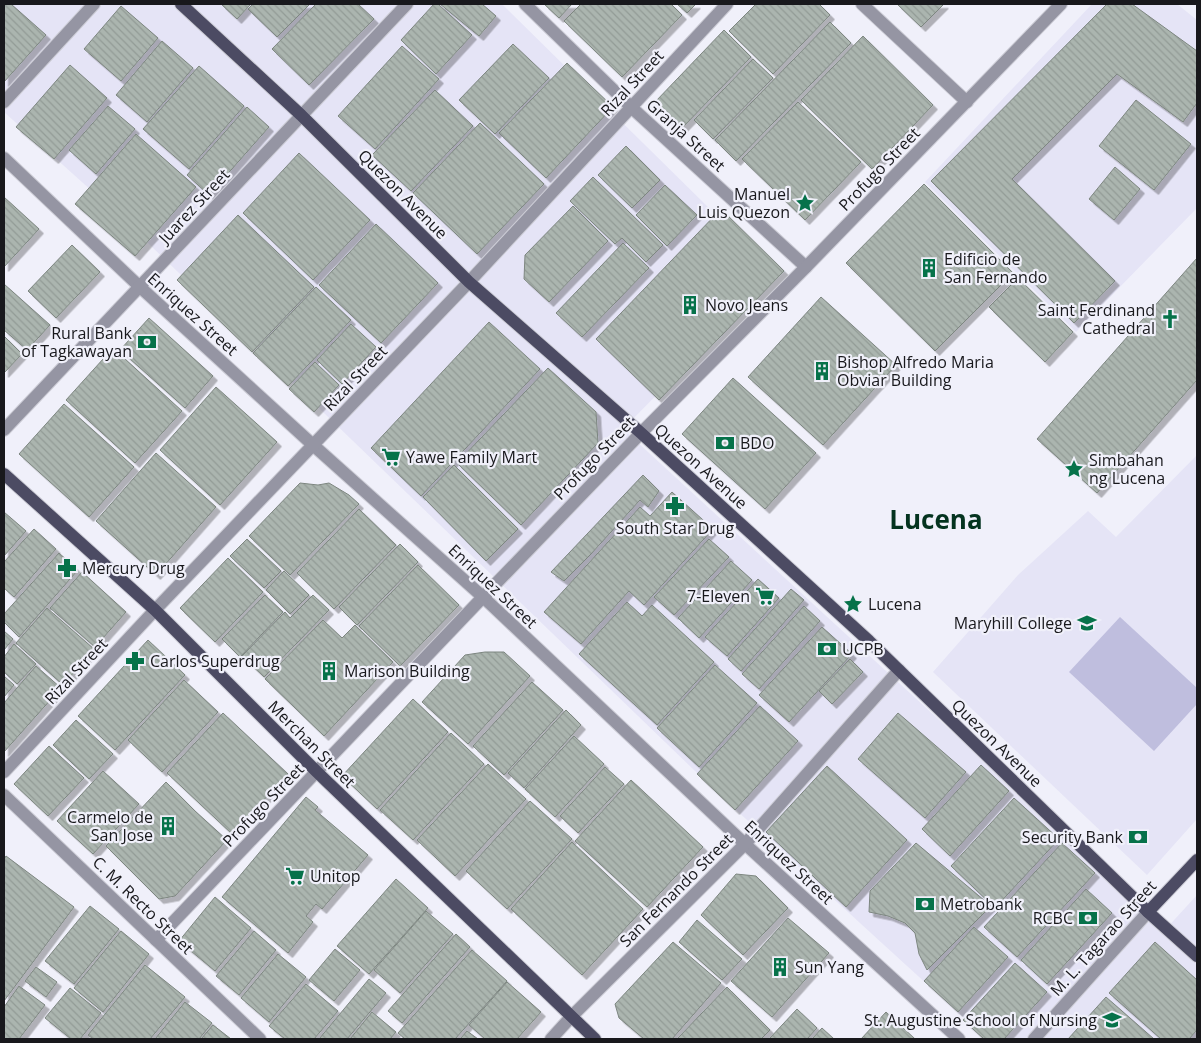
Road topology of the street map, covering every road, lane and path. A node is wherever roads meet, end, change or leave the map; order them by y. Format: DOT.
graph roads {
  1 [pos="94,4"];
  2 [pos="181,4"];
  3 [pos="408,4"];
  4 [pos="525,4"];
  5 [pos="727,4"];
  6 [pos="862,4"];
  7 [pos="1061,4"];
  8 [pos="4,102"];
  9 [pos="967,102"];
  10 [pos="631,107"];
  11 [pos="301,115"];
  12 [pos="4,158"];
  13 [pos="806,267"];
  14 [pos="469,282"];
  15 [pos="140,287"];
  16 [pos="4,430"];
  17 [pos="641,433"];
  18 [pos="313,445"];
  19 [pos="4,474"];
  20 [pos="483,597"];
  21 [pos="155,610"];
  22 [pos="898,670"];
  23 [pos="4,772"];
  24 [pos="317,772"];
  25 [pos="4,795"];
  26 [pos="745,844"];
  27 [pos="1197,860"];
  28 [pos="1148,912"];
  29 [pos="156,940"];
  30 [pos="1197,956"];
  31 [pos="571,1017"];
  32 [pos="260,1039"];
  33 [pos="551,1039"];
  34 [pos="594,1039"];
  35 [pos="959,1039"];
  36 [pos="1034,1039"];
  1 -- 8 [label="street"];
  2 -- 11 [label="main road, Quezon Avenue"];
  3 -- 11 [label="street, Juarez Street"];
  4 -- 10 [label="street, Granja Street"];
  5 -- 10 [label="street, Rizal Street"];
  6 -- 9 [label="street"];
  7 -- 9 [label="street, Profugo Street"];
  9 -- 13 [label="street, Profugo Street"];
  10 -- 13 [label="street, Granja Street"];
  10 -- 14 [label="street, Rizal Street"];
  11 -- 14 [label="main road, Quezon Avenue"];
  11 -- 15 [label="street, Juarez Street"];
  12 -- 15 [label="street, Enriquez Street"];
  13 -- 17 [label="street, Profugo Street"];
  14 -- 17 [label="main road, Quezon Avenue"];
  14 -- 18 [label="street, Rizal Street"];
  15 -- 16 [label="street, Juarez Street"];
  15 -- 18 [label="street, Enriquez Street"];
  17 -- 20 [label="street, Profugo Street"];
  17 -- 22 [label="main road, Quezon Avenue"];
  18 -- 20 [label="street, Enriquez Street"];
  18 -- 21 [label="street, Rizal Street"];
  19 -- 21 [label="main road, Merchan Street"];
  20 -- 24 [label="street, Profugo Street"];
  20 -- 26 [label="street, Enriquez Street"];
  21 -- 23 [label="street, Rizal Street"];
  21 -- 24 [label="main road, Merchan Street"];
  22 -- 26 [label="street, San Fernando Street"];
  22 -- 28 [label="main road, Quezon Avenue"];
  24 -- 29 [label="street, Profugo Street"];
  24 -- 31 [label="main road, Merchan Street"];
  25 -- 29 [label="street, C. M. Recto Street"];
  26 -- 31 [label="street, San Fernando Street"];
  26 -- 35 [label="street, Enriquez Street"];
  27 -- 28 [label="main road, M. L. Tagarao Street"];
  28 -- 30 [label="main road, Quezon Avenue"];
  28 -- 36 [label="street, M. L. Tagarao Street"];
  29 -- 32 [label="street, C. M. Recto Street"];
  31 -- 33 [label="street, San Fernando Street"];
  31 -- 34 [label="main road, Merchan Street"];
}
